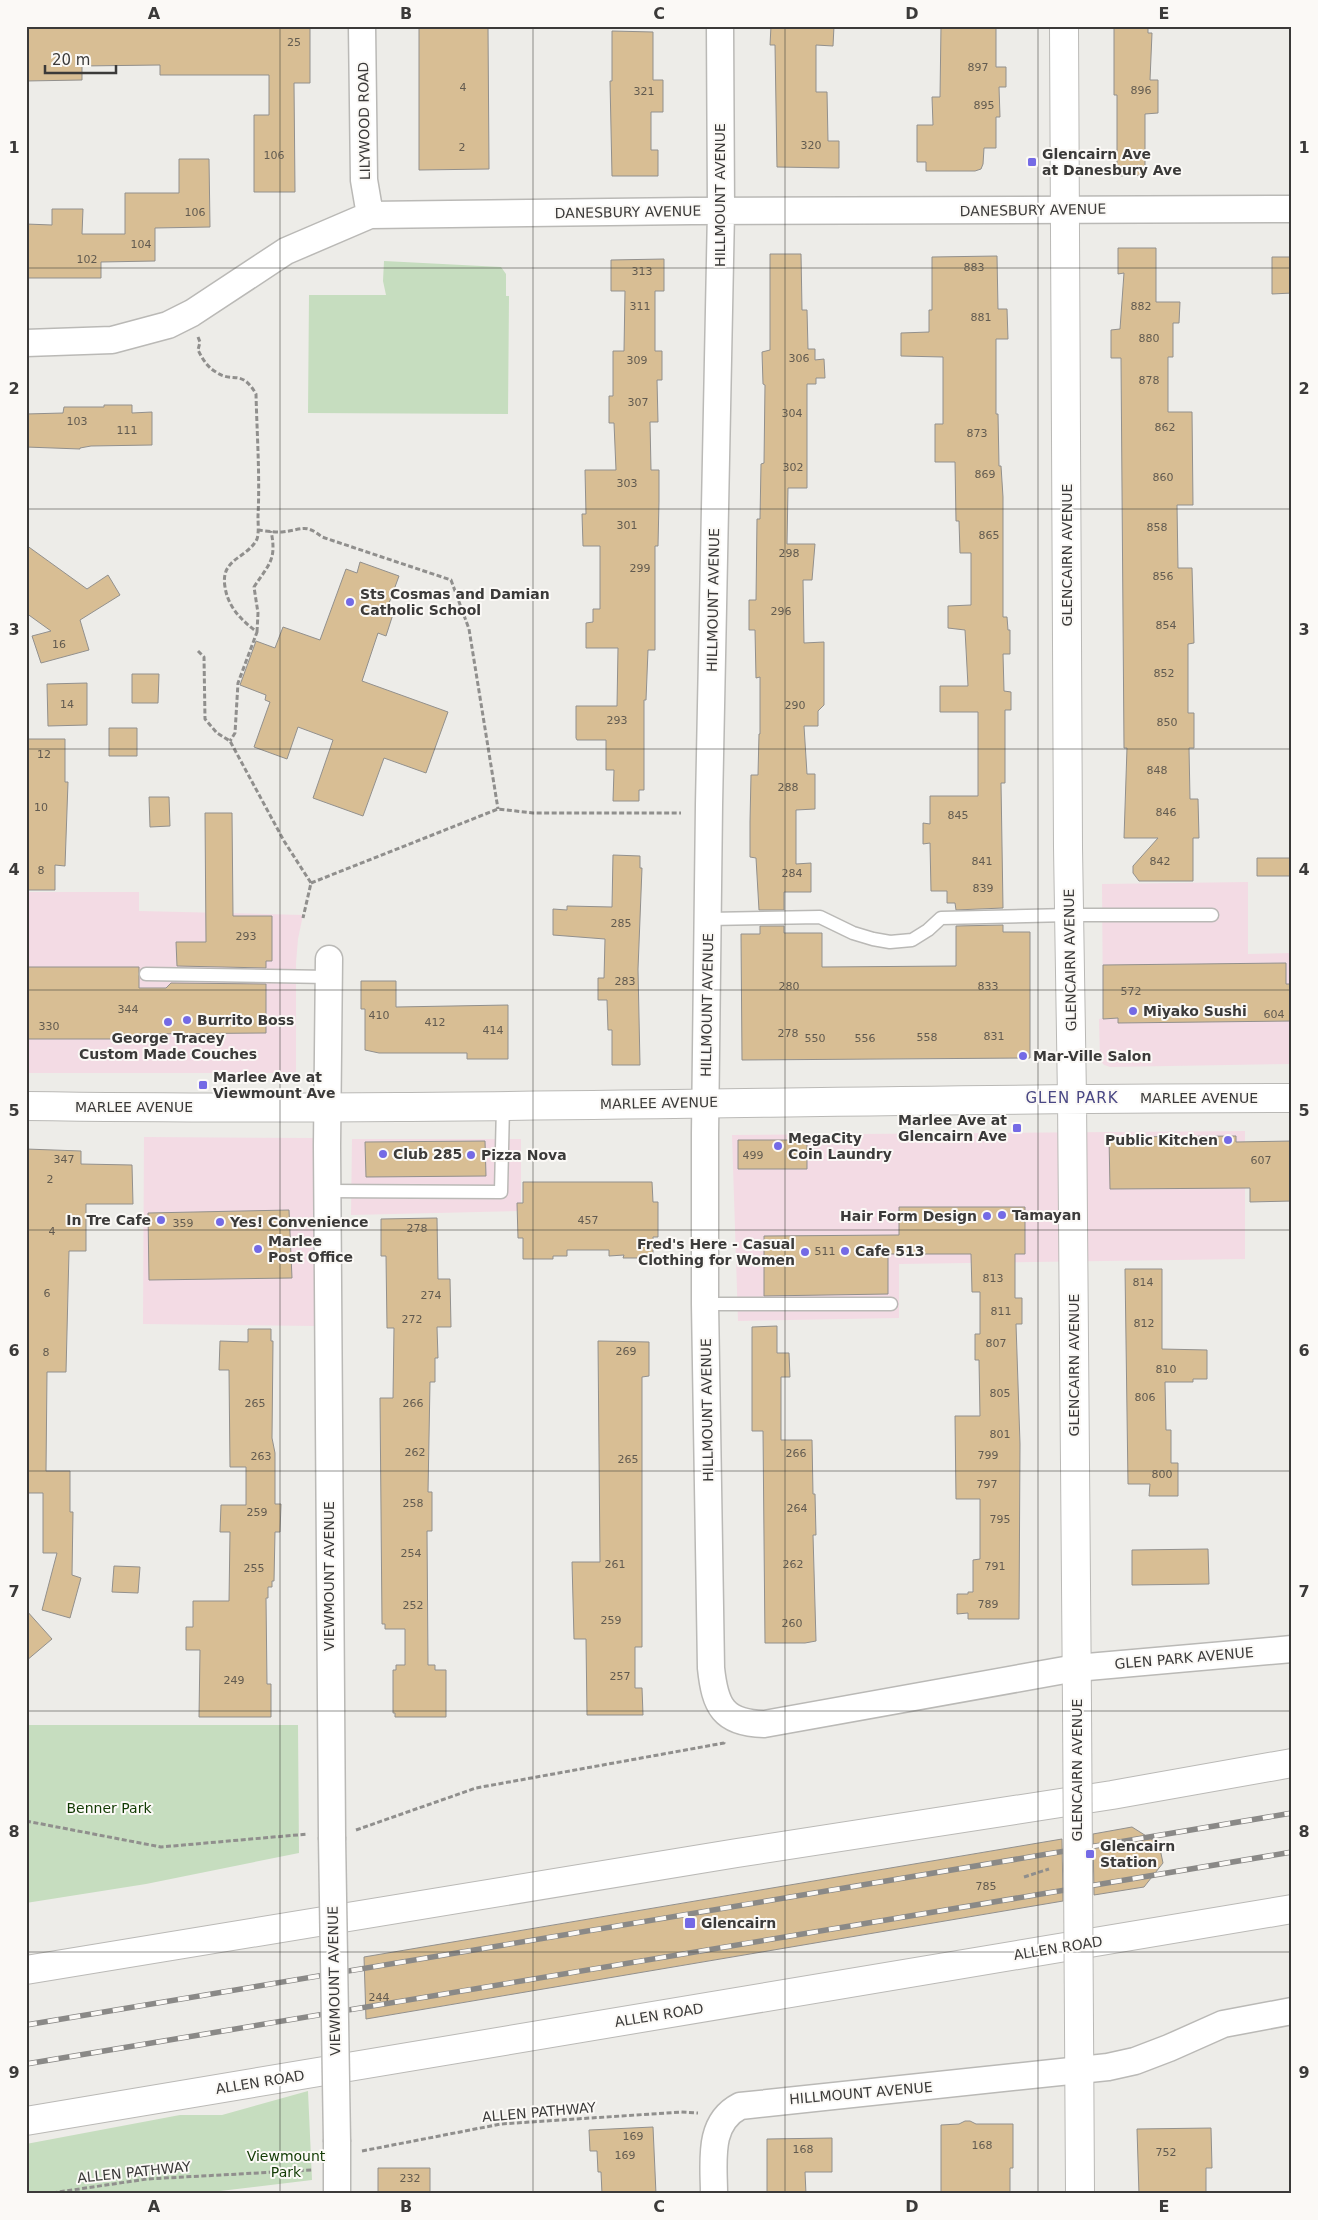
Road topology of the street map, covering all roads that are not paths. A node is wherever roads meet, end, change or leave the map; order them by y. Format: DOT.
graph roads {
  1 [pos="362,26"];
  2 [pos="720,26"];
  3 [pos="1064,26"];
  4 [pos="1292,209"];
  5 [pos="1065,210"];
  6 [pos="721,211"];
  7 [pos="370,215"];
  8 [pos="26,343"];
  9 [pos="1069,915"];
  10 [pos="1212,915"];
  11 [pos="708,919"];
  12 [pos="329,968"];
  13 [pos="146,974"];
  14 [pos="1072,1098"];
  15 [pos="1292,1098"];
  16 [pos="706,1103"];
  17 [pos="503,1105"];
  18 [pos="26,1106"];
  19 [pos="327,1107"];
  20 [pos="328,1191"];
  21 [pos="705,1304"];
  22 [pos="891,1304"];
  23 [pos="1292,1649"];
  24 [pos="1076,1668"];
  25 [pos="1292,1764"];
  26 [pos="1292,1909"];
  27 [pos="26,1970"];
  28 [pos="1292,2011"];
  29 [pos="1079,2070"];
  30 [pos="26,2121"];
  31 [pos="337,2194"];
  32 [pos="714,2194"];
  33 [pos="1080,2194"];
  1 -- 7 [label="street, LILYWOOD ROAD"];
  2 -- 6 [label="street, HILLMOUNT AVENUE"];
  3 -- 5 [label="main road, GLENCAIRN AVENUE"];
  4 -- 5 [label="street, DANESBURY AVENUE"];
  5 -- 6 [label="street, DANESBURY AVENUE"];
  5 -- 9 [label="main road, GLENCAIRN AVENUE"];
  6 -- 7 [label="street, DANESBURY AVENUE"];
  6 -- 11 [label="street, HILLMOUNT AVENUE"];
  7 -- 8 [label="street, DANESBURY AVENUE"];
  9 -- 10 [label="lane"];
  9 -- 11 [label="lane"];
  9 -- 14 [label="main road, GLENCAIRN AVENUE"];
  11 -- 16 [label="street, HILLMOUNT AVENUE"];
  12 -- 13 [label="lane"];
  12 -- 19 [label="street, VIEWMOUNT AVENUE"];
  14 -- 15 [label="main road, MARLEE AVENUE"];
  14 -- 16 [label="main road, MARLEE AVENUE"];
  14 -- 24 [label="main road, GLENCAIRN AVENUE"];
  16 -- 17 [label="main road, MARLEE AVENUE"];
  16 -- 21 [label="street, HILLMOUNT AVENUE"];
  17 -- 19 [label="main road, MARLEE AVENUE"];
  17 -- 20 [label="lane"];
  18 -- 19 [label="main road, MARLEE AVENUE"];
  19 -- 20 [label="street, VIEWMOUNT AVENUE"];
  20 -- 31 [label="street, VIEWMOUNT AVENUE, bridge"];
  21 -- 22 [label="lane"];
  21 -- 24 [label="street, HILLMOUNT AVENUE"];
  23 -- 24 [label="street, GLEN PARK AVENUE"];
  24 -- 29 [label="main road, GLENCAIRN AVENUE, bridge"];
  25 -- 27 [label="main road"];
  26 -- 30 [label="main road, ALLEN ROAD"];
  28 -- 29 [label="street"];
  29 -- 32 [label="street, HILLMOUNT AVENUE"];
  29 -- 33 [label="main road, GLENCAIRN AVENUE"];
}
